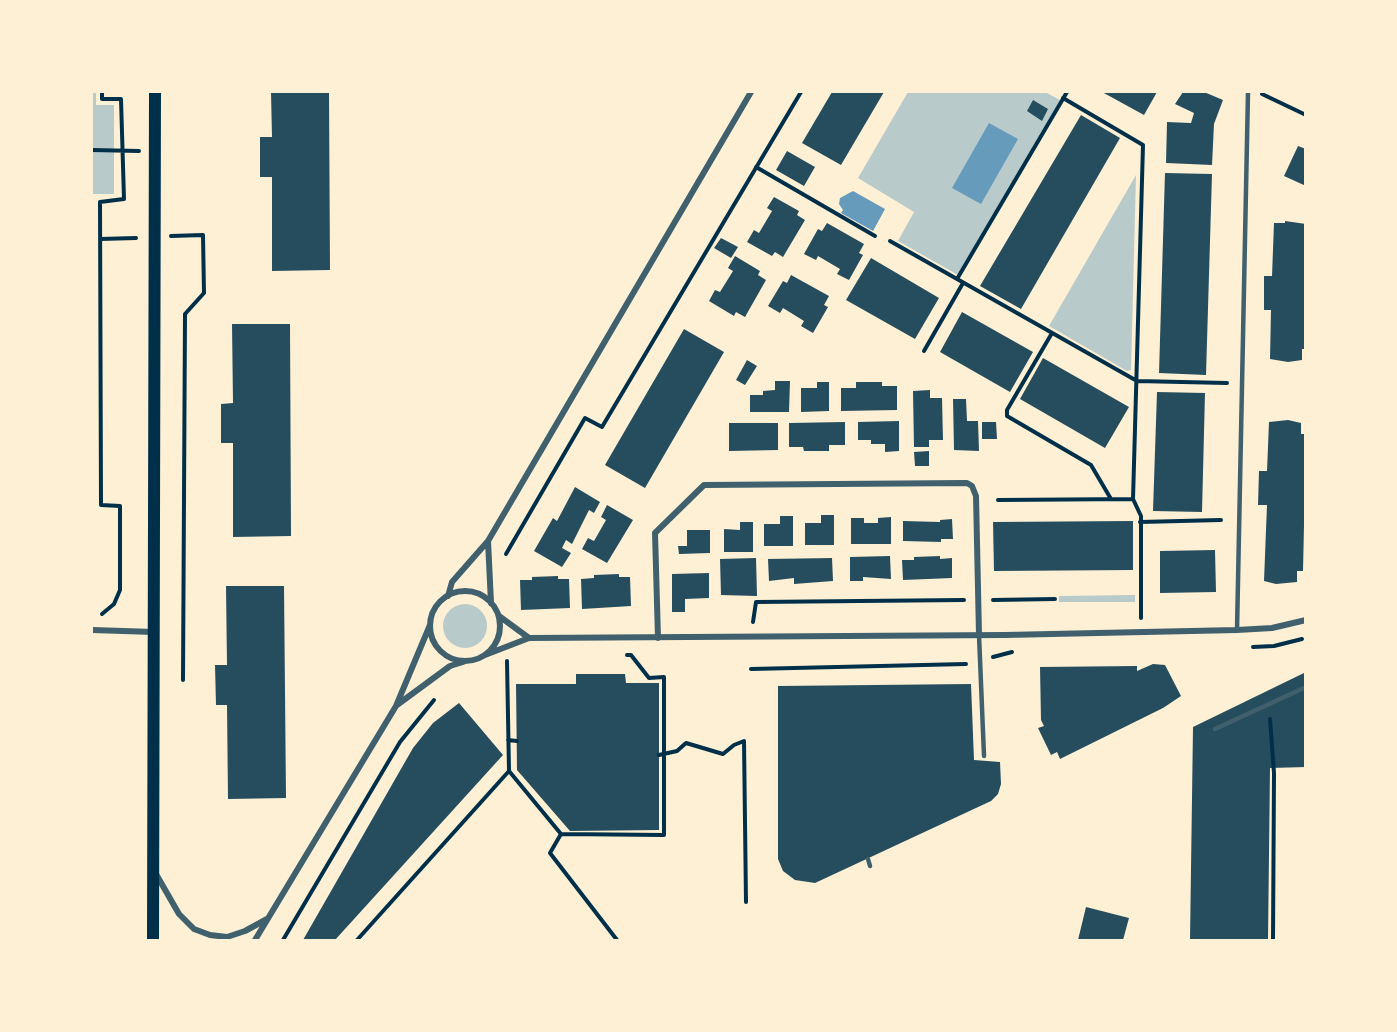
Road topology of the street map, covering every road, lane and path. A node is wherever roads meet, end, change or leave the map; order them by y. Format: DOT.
graph roads {
  1 [pos="102,92"];
  2 [pos="155,92"];
  3 [pos="751,92"];
  4 [pos="1067,92"];
  5 [pos="1248,92"];
  6 [pos="1256,92"];
  7 [pos="1063,98"];
  8 [pos="1305,115"];
  9 [pos="92,150"];
  10 [pos="116,150"];
  11 [pos="756,167"];
  12 [pos="875,236"];
  13 [pos="155,237"];
  14 [pos="100,239"];
  15 [pos="890,241"];
  16 [pos="957,279"];
  17 [pos="963,283"];
  18 [pos="1052,333"];
  19 [pos="924,351"];
  20 [pos="1137,381"];
  21 [pos="1242,384"];
  22 [pos="1111,499"];
  23 [pos="1133,499"];
  24 [pos="998,500"];
  25 [pos="1221,520"];
  26 [pos="1140,522"];
  27 [pos="488,541"];
  28 [pos="448,596"];
  29 [pos="491,603"];
  30 [pos="499,616"];
  31 [pos="93,617"];
  32 [pos="1305,620"];
  33 [pos="430,625"];
  34 [pos="92,630"];
  35 [pos="1237,630"];
  36 [pos="1141,631"];
  37 [pos="154,632"];
  38 [pos="980,635"];
  39 [pos="529,638"];
  40 [pos="658,638"];
  41 [pos="485,655"];
  42 [pos="620,655"];
  43 [pos="516,658"];
  44 [pos="507,660"];
  45 [pos="465,661"];
  46 [pos="500,662"];
  47 [pos="958,666"];
  48 [pos="751,669"];
  49 [pos="183,680"];
  50 [pos="1305,687"];
  51 [pos="440,695"];
  52 [pos="1269,704"];
  53 [pos="396,706"];
  54 [pos="1215,729"];
  55 [pos="508,740"];
  56 [pos="517,741"];
  57 [pos="661,755"];
  58 [pos="984,756"];
  59 [pos="509,771"];
  60 [pos="561,834"];
  61 [pos="868,859"];
  62 [pos="870,866"];
  63 [pos="154,868"];
  64 [pos="746,902"];
  65 [pos="268,919"];
  66 [pos="153,940"];
  67 [pos="255,940"];
  68 [pos="283,940"];
  69 [pos="357,940"];
  70 [pos="617,940"];
  71 [pos="1273,940"];
  1 -- 14 [label="path"];
  2 -- 13 [label="main road"];
  3 -- 27 [label="street"];
  4 -- 7 [label="path"];
  5 -- 21 [label="lane"];
  6 -- 8 [label="path"];
  7 -- 16 [label="path"];
  7 -- 20 [label="path"];
  9 -- 10 [label="path"];
  11 -- 12 [label="path"];
  13 -- 14 [label="path"];
  13 -- 37 [label="main road"];
  13 -- 49 [label="path"];
  14 -- 31 [label="path"];
  15 -- 16 [label="path"];
  16 -- 17 [label="path"];
  17 -- 18 [label="path"];
  17 -- 19 [label="path"];
  18 -- 20 [label="path"];
  18 -- 22 [label="path"];
  20 -- 21 [label="path"];
  20 -- 23 [label="path"];
  21 -- 35 [label="lane"];
  22 -- 23 [label="path"];
  22 -- 24 [label="path"];
  23 -- 26 [label="path"];
  25 -- 26 [label="path"];
  26 -- 36 [label="path"];
  27 -- 28 [label="street"];
  27 -- 29 [label="street"];
  28 -- 29 [label="street"];
  28 -- 33 [label="street"];
  29 -- 30 [label="street"];
  30 -- 39 [label="street"];
  30 -- 41 [label="street"];
  32 -- 35 [label="street"];
  33 -- 45 [label="street"];
  33 -- 53 [label="street"];
  34 -- 37 [label="street"];
  35 -- 36 [label="street"];
  36 -- 38 [label="street"];
  37 -- 63 [label="main road"];
  38 -- 40 [label="street"];
  38 -- 40 [label="street"];
  38 -- 58 [label="lane"];
  39 -- 40 [label="street"];
  39 -- 41 [label="street"];
  41 -- 45 [label="street"];
  42 -- 57 [label="path"];
  43 -- 44 [label="path"];
  44 -- 46 [label="path"];
  44 -- 55 [label="path"];
  45 -- 53 [label="street"];
  47 -- 48 [label="path"];
  50 -- 52 [label="lane"];
  51 -- 68 [label="path"];
  52 -- 54 [label="lane"];
  52 -- 71 [label="path"];
  53 -- 65 [label="street"];
  55 -- 56 [label="path"];
  55 -- 59 [label="path"];
  57 -- 60 [label="path"];
  57 -- 64 [label="path"];
  59 -- 60 [label="path"];
  59 -- 69 [label="path"];
  60 -- 70 [label="path"];
  61 -- 62 [label="lane"];
  63 -- 65 [label="street"];
  63 -- 66 [label="main road"];
  65 -- 67 [label="street"];
}
